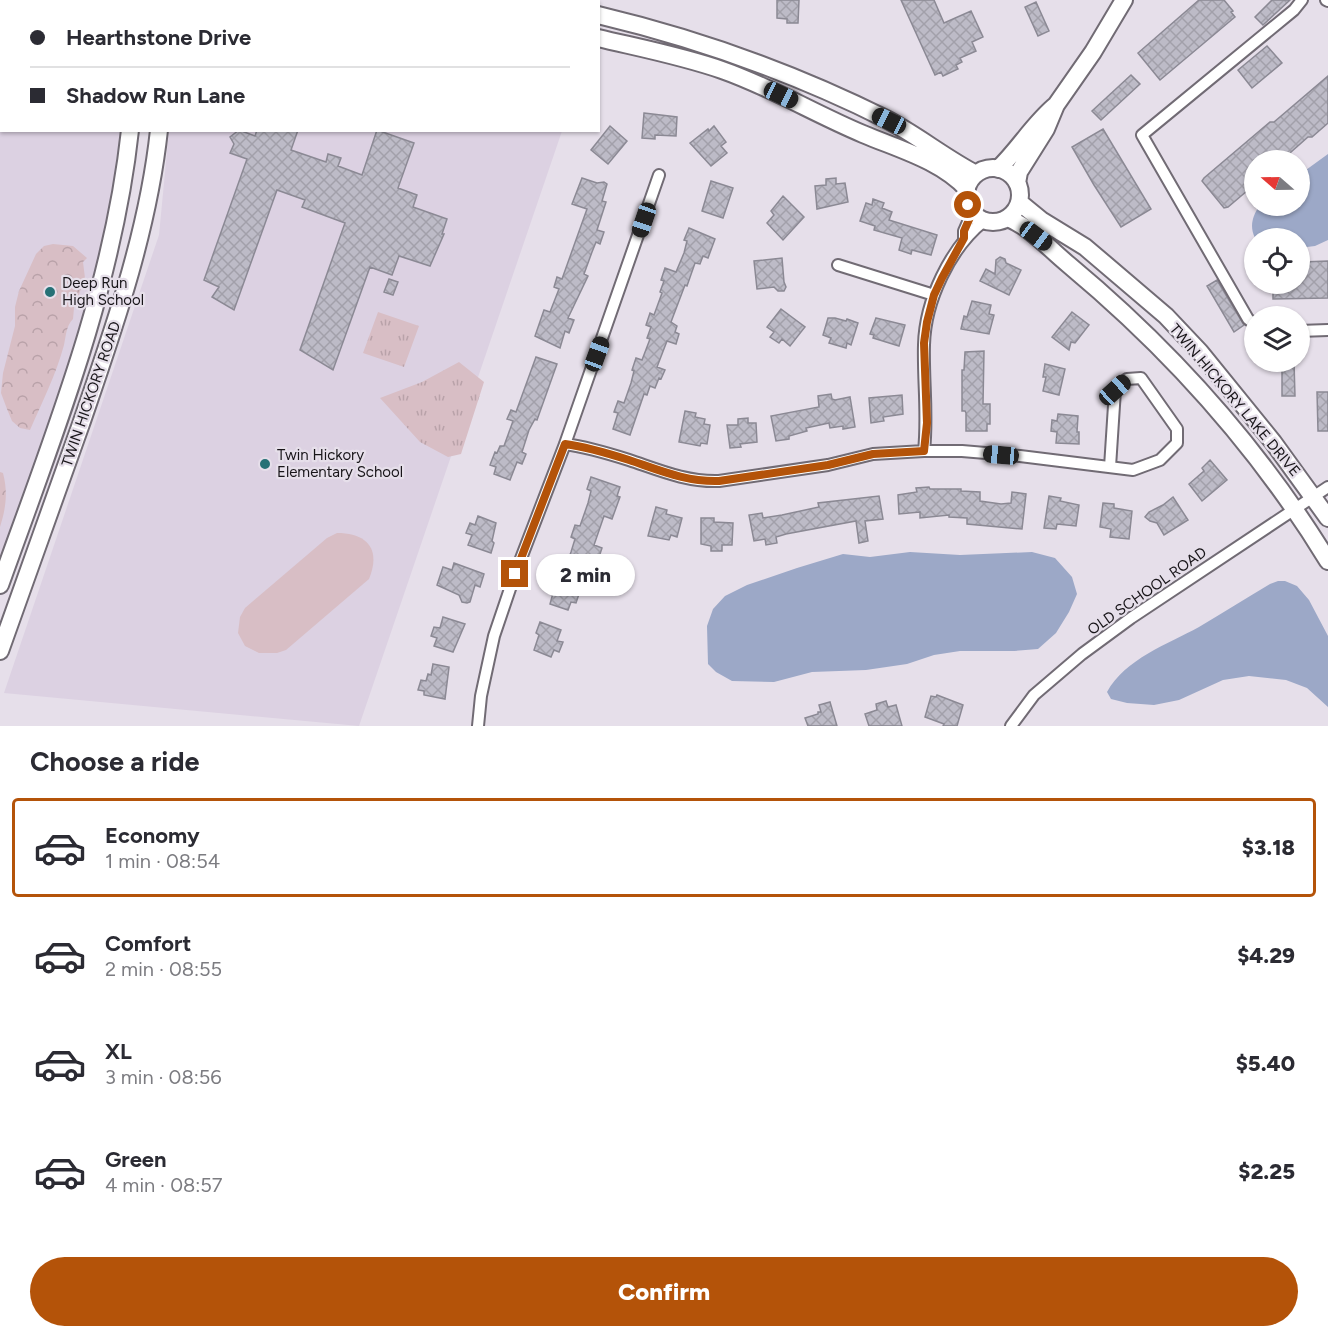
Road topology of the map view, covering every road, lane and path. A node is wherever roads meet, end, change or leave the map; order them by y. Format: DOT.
graph roads {
  1 [pos="1124,0"];
  2 [pos="1302,0"];
  3 [pos="600,16"];
  4 [pos="600,39"];
  5 [pos="1056,105"];
  6 [pos="130,132"];
  7 [pos="159,132"];
  8 [pos="998,169"];
  9 [pos="659,175"];
  10 [pos="971,181"];
  11 [pos="1017,183"];
  12 [pos="1019,202"];
  13 [pos="978,217"];
  14 [pos="1008,218"];
  15 [pos="838,265"];
  16 [pos="934,295"];
  17 [pos="1244,312"];
  18 [pos="1328,330"];
  19 [pos="1310,331"];
  20 [pos="565,444"];
  21 [pos="924,451"];
  22 [pos="1110,467"];
  23 [pos="1328,487"];
  24 [pos="1313,496"];
  25 [pos="1294,509"];
  26 [pos="1328,518"];
  27 [pos="1328,561"];
  28 [pos="0,585"];
  29 [pos="0,651"];
  30 [pos="478,726"];
  31 [pos="1011,726"];
  1 -- 5 [label="street"];
  2 -- 17 [label="street"];
  3 -- 10 [label="street"];
  4 -- 10 [label="street"];
  5 -- 8 [label="street"];
  5 -- 11 [label="street"];
  6 -- 28 [label="street, TWIN HICKORY ROAD"];
  7 -- 29 [label="street, TWIN HICKORY ROAD"];
  8 -- 10 [label="street"];
  8 -- 11 [label="street"];
  9 -- 20 [label="street"];
  10 -- 13 [label="street"];
  11 -- 12 [label="street"];
  12 -- 14 [label="street"];
  12 -- 24 [label="street, TWIN HICKORY LAKE DRIVE"];
  13 -- 14 [label="street"];
  13 -- 16 [label="street"];
  14 -- 25 [label="street, TWIN HICKORY LAKE DRIVE"];
  15 -- 16 [label="street"];
  16 -- 21 [label="street"];
  18 -- 19 [label="street"];
  20 -- 21 [label="street"];
  20 -- 30 [label="street"];
  21 -- 22 [label="street"];
  22 -- 22 [label="street"];
  23 -- 24 [label="street, OLD SCHOOL ROAD"];
  24 -- 25 [label="street, OLD SCHOOL ROAD"];
  24 -- 26 [label="street, TWIN HICKORY LAKE DRIVE"];
  25 -- 27 [label="street, TWIN HICKORY LAKE DRIVE"];
  25 -- 31 [label="street, OLD SCHOOL ROAD"];
}
